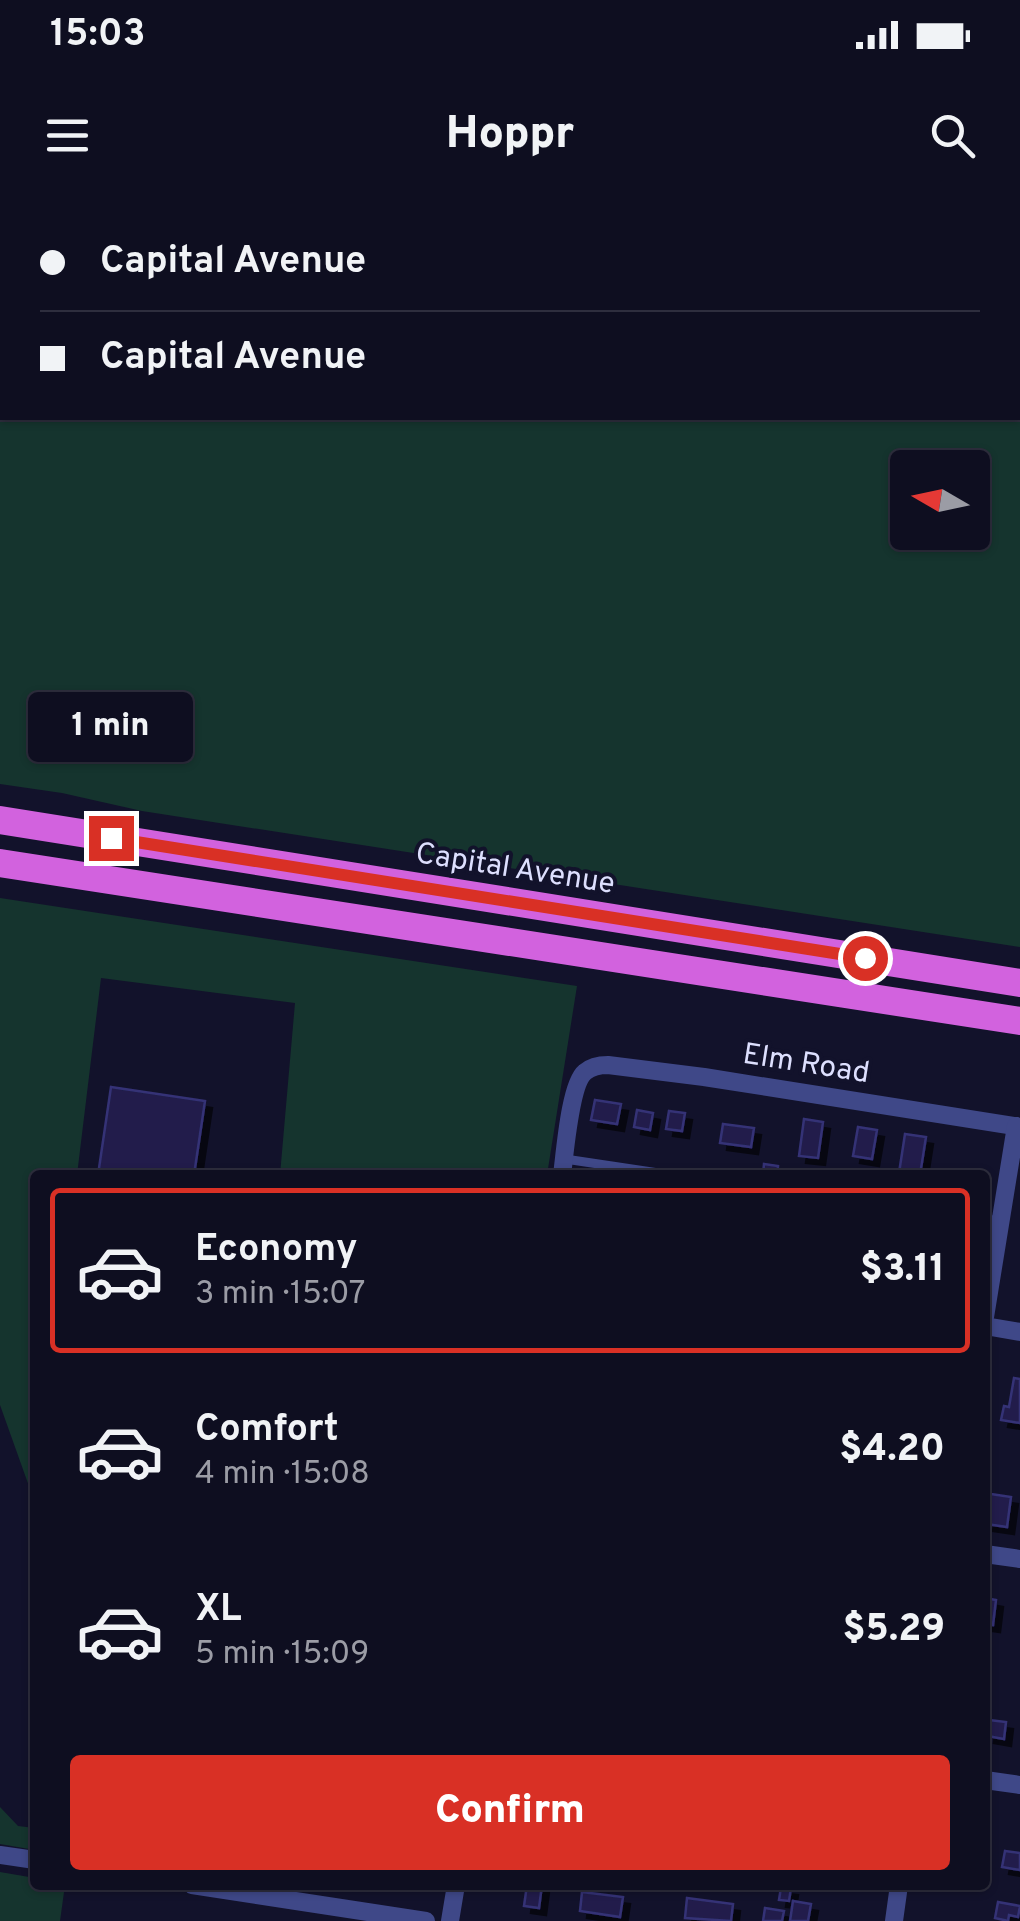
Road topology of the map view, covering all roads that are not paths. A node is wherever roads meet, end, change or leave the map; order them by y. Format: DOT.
graph roads {
  1 [pos="0,820"];
  2 [pos="0,863"];
  3 [pos="1020,983"];
  4 [pos="1020,1022"];
  5 [pos="1018,1126"];
  6 [pos="564,1167"];
  7 [pos="604,1170"];
  8 [pos="993,1220"];
  9 [pos="990,1256"];
  10 [pos="990,1327"];
  11 [pos="1020,1332"];
  12 [pos="990,1555"];
  13 [pos="1020,1559"];
  14 [pos="990,1781"];
  15 [pos="1020,1786"];
  16 [pos="0,1855"];
  17 [pos="30,1859"];
  18 [pos="224,1890"];
  19 [pos="455,1890"];
  20 [pos="898,1890"];
  21 [pos="426,1921"];
  22 [pos="450,1921"];
  23 [pos="894,1921"];
  1 -- 3 [label="highway, Capital Avenue"];
  2 -- 4 [label="highway"];
  5 -- 6 [label="street, Elm Road"];
  5 -- 8 [label="street"];
  6 -- 7 [label="lane"];
  8 -- 9 [label="street"];
  10 -- 11 [label="street"];
  12 -- 13 [label="street"];
  14 -- 15 [label="street"];
  16 -- 17 [label="street"];
  18 -- 21 [label="street"];
  19 -- 22 [label="street"];
  20 -- 23 [label="street"];
}
